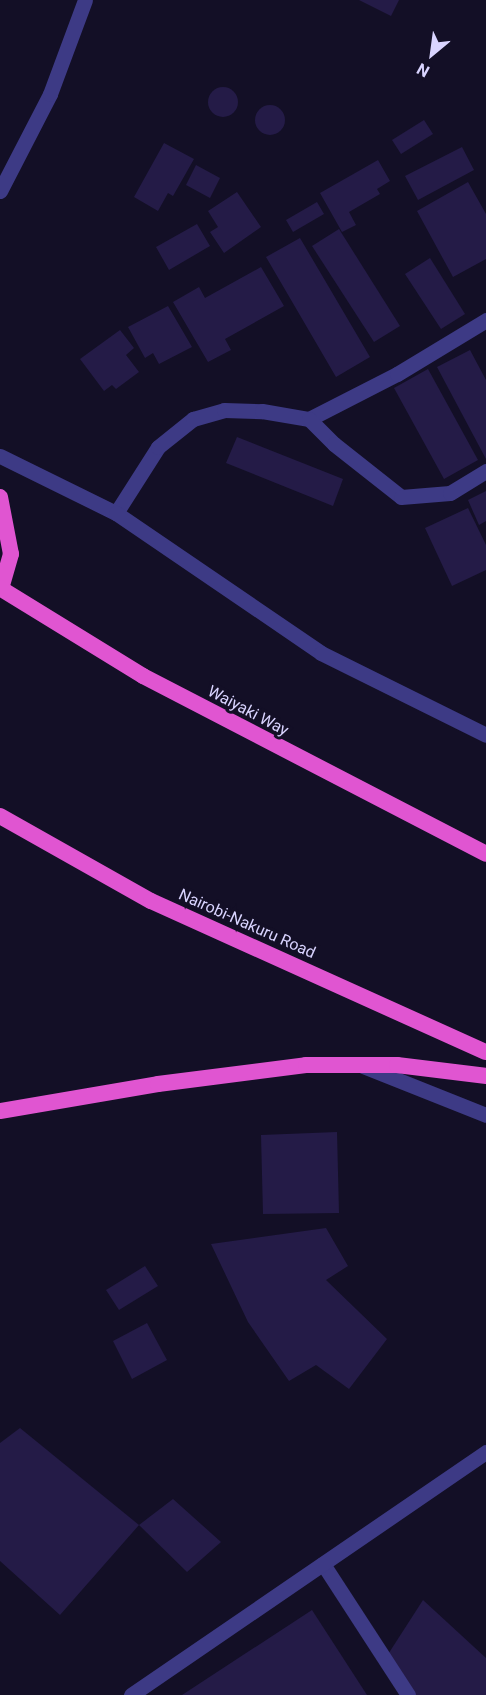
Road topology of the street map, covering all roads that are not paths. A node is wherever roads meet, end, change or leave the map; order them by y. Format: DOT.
graph roads {
  1 [pos="85,0"];
  2 [pos="0,190"];
  3 [pos="486,320"];
  4 [pos="309,419"];
  5 [pos="0,456"];
  6 [pos="486,471"];
  7 [pos="0,497"];
  8 [pos="116,513"];
  9 [pos="0,588"];
  10 [pos="486,735"];
  11 [pos="0,816"];
  12 [pos="486,854"];
  13 [pos="486,1052"];
  14 [pos="361,1065"];
  15 [pos="486,1076"];
  16 [pos="0,1111"];
  17 [pos="486,1115"];
  18 [pos="486,1452"];
  19 [pos="323,1564"];
  20 [pos="131,1695"];
  21 [pos="408,1695"];
  1 -- 2 [label="street"];
  3 -- 4 [label="street"];
  4 -- 6 [label="street"];
  4 -- 8 [label="street"];
  5 -- 8 [label="street"];
  7 -- 9 [label="highway"];
  8 -- 10 [label="street"];
  9 -- 12 [label="highway, Waiyaki Way"];
  11 -- 13 [label="highway, Nairobi-Nakuru Road"];
  14 -- 15 [label="highway"];
  14 -- 16 [label="highway"];
  14 -- 17 [label="street"];
  18 -- 19 [label="street"];
  19 -- 20 [label="street"];
  19 -- 21 [label="street"];
}
